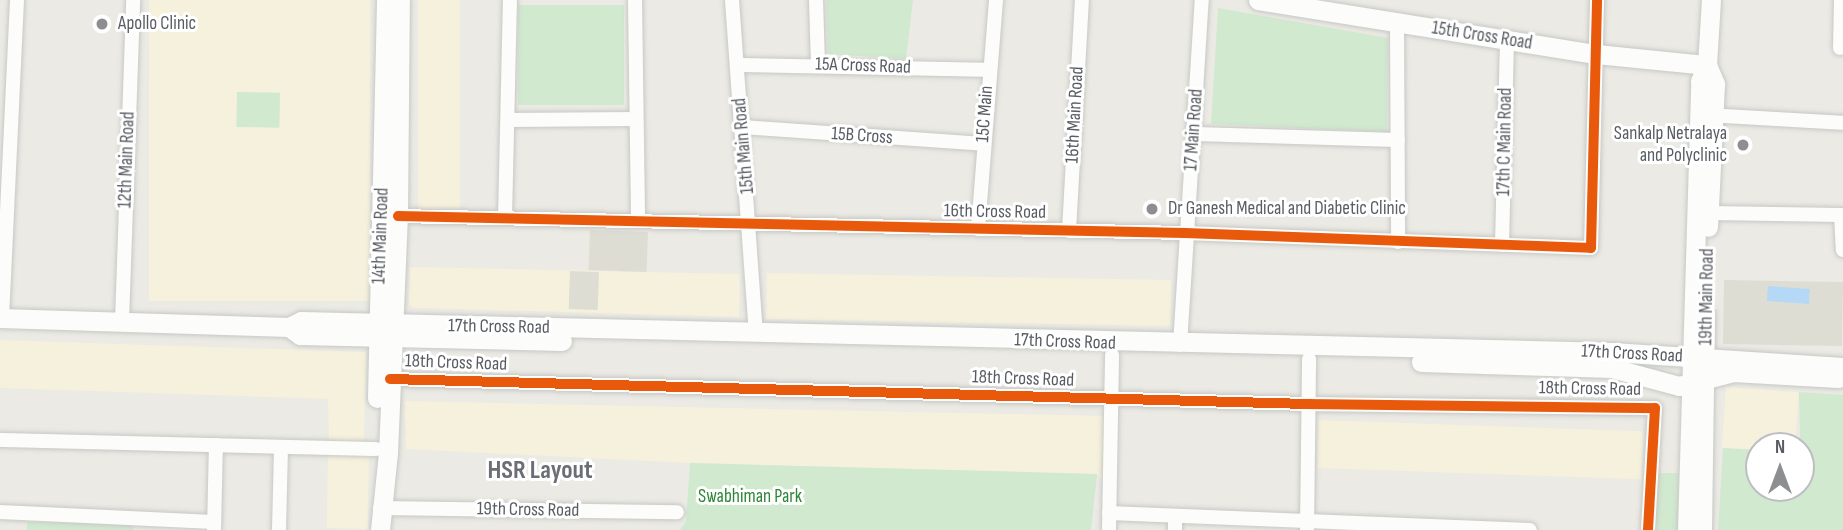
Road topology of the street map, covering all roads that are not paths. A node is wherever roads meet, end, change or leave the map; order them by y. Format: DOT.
graph roads {
  1 [pos="17,0"];
  2 [pos="133,0"];
  3 [pos="386,0"];
  4 [pos="400,0"];
  5 [pos="510,0"];
  6 [pos="635,0"];
  7 [pos="732,0"];
  8 [pos="816,0"];
  9 [pos="996,0"];
  10 [pos="1082,0"];
  11 [pos="1202,0"];
  12 [pos="1258,0"];
  13 [pos="1597,0"];
  14 [pos="1711,0"];
  15 [pos="1841,0"];
  16 [pos="1397,23"];
  17 [pos="1507,40"];
  18 [pos="1840,48"];
  19 [pos="1596,54"];
  20 [pos="737,65"];
  21 [pos="818,65"];
  22 [pos="1707,65"];
  23 [pos="988,70"];
  24 [pos="1706,115"];
  25 [pos="635,119"];
  26 [pos="508,120"];
  27 [pos="1843,123"];
  28 [pos="742,127"];
  29 [pos="1194,134"];
  30 [pos="1398,139"];
  31 [pos="983,144"];
  32 [pos="1709,213"];
  33 [pos="398,216"];
  34 [pos="505,218"];
  35 [pos="638,221"];
  36 [pos="751,224"];
  37 [pos="978,229"];
  38 [pos="1069,231"];
  39 [pos="1185,233"];
  40 [pos="1398,242"];
  41 [pos="1502,245"];
  42 [pos="1843,250"];
  43 [pos="1,318"];
  44 [pos="122,321"];
  45 [pos="385,331"];
  46 [pos="756,333"];
  47 [pos="1180,345"];
  48 [pos="1698,357"];
  49 [pos="1309,359"];
  50 [pos="1628,363"];
  51 [pos="1843,367"];
  52 [pos="1113,369"];
  53 [pos="1843,377"];
  54 [pos="390,379"];
  55 [pos="1698,382"];
  56 [pos="1114,399"];
  57 [pos="1310,404"];
  58 [pos="0,440"];
  59 [pos="216,445"];
  60 [pos="281,447"];
  61 [pos="371,449"];
  62 [pos="383,470"];
  63 [pos="380,508"];
  64 [pos="0,512"];
  65 [pos="677,512"];
  66 [pos="1109,513"];
  67 [pos="1175,523"];
  68 [pos="139,524"];
  69 [pos="1239,524"];
  70 [pos="214,526"];
  71 [pos="1307,526"];
  72 [pos="279,530"];
  73 [pos="380,530"];
  74 [pos="1109,530"];
  75 [pos="1530,530"];
  76 [pos="1648,530"];
  77 [pos="1687,530"];
  78 [pos="1702,530"];
  1 -- 43 [label="street"];
  2 -- 44 [label="street, 12th Main Road"];
  3 -- 45 [label="main road, 14th Main Road"];
  4 -- 33 [label="main road, 14th Main Road"];
  5 -- 26 [label="street"];
  6 -- 25 [label="street"];
  7 -- 20 [label="street, 15th Main Road"];
  8 -- 21 [label="street"];
  9 -- 23 [label="street, 15C Main"];
  10 -- 38 [label="street, 16th Main Road"];
  11 -- 29 [label="street, 17 Main Road"];
  12 -- 16 [label="main road, 15th Cross Road"];
  13 -- 19 [label="street"];
  14 -- 22 [label="main road, 19th Main Road"];
  15 -- 18 [label="street"];
  16 -- 17 [label="main road, 15th Cross Road"];
  16 -- 30 [label="street"];
  17 -- 19 [label="main road, 15th Cross Road"];
  17 -- 41 [label="street, 17th C Main Road"];
  19 -- 22 [label="main road, 15th Cross Road"];
  19 -- 41 [label="street, 16th Cross Road"];
  20 -- 21 [label="street, 15A Cross Road"];
  20 -- 28 [label="street, 15th Main Road"];
  21 -- 23 [label="street, 15A Cross Road"];
  22 -- 24 [label="main road, 19th Main Road"];
  23 -- 31 [label="street, 15C Main"];
  24 -- 27 [label="street"];
  24 -- 32 [label="main road, 19th Main Road"];
  24 -- 48 [label="main road, 19th Main Road"];
  25 -- 26 [label="street"];
  25 -- 35 [label="street"];
  26 -- 34 [label="street"];
  28 -- 31 [label="street, 15B Cross"];
  28 -- 36 [label="street, 15th Main Road"];
  29 -- 30 [label="street"];
  29 -- 39 [label="street, 17 Main Road"];
  30 -- 40 [label="street"];
  31 -- 37 [label="street, 15C Main"];
  32 -- 42 [label="street"];
  32 -- 48 [label="main road, 19th Main Road"];
  33 -- 34 [label="street, 16th Cross Road"];
  33 -- 45 [label="main road, 14th Main Road"];
  34 -- 35 [label="street, 16th Cross Road"];
  35 -- 36 [label="street, 16th Cross Road"];
  36 -- 37 [label="street, 16th Cross Road"];
  36 -- 46 [label="street, 15th Main Road"];
  37 -- 38 [label="street, 16th Cross Road"];
  38 -- 39 [label="street, 16th Cross Road"];
  39 -- 40 [label="street, 16th Cross Road"];
  39 -- 47 [label="street, 17 Main Road"];
  40 -- 41 [label="street, 16th Cross Road"];
  43 -- 44 [label="main road, 17th Cross Road"];
  44 -- 45 [label="main road, 17th Cross Road"];
  45 -- 46 [label="main road, 17th Cross Road"];
  45 -- 52 [label="main road, 17th Cross Road"];
  45 -- 54 [label="main road, 14th Main Road"];
  45 -- 61 [label="main road, 14th Main Road"];
  46 -- 47 [label="main road, 17th Cross Road"];
  47 -- 50 [label="main road, 17th Cross Road"];
  48 -- 50 [label="main road, 17th Cross Road"];
  48 -- 51 [label="main road, 17th Cross Road"];
  48 -- 55 [label="main road, 19th Main Road"];
  49 -- 50 [label="main road, 17th Cross Road"];
  49 -- 52 [label="main road, 17th Cross Road"];
  49 -- 57 [label="street"];
  50 -- 55 [label="main road, 17th Cross Road"];
  52 -- 56 [label="street"];
  53 -- 55 [label="main road, 17th Cross Road"];
  54 -- 56 [label="street, 18th Cross Road"];
  54 -- 62 [label="main road, 14th Main Road"];
  55 -- 77 [label="main road, 19th Main Road"];
  55 -- 78 [label="main road, 19th Main Road"];
  56 -- 57 [label="street, 18th Cross Road"];
  56 -- 66 [label="street"];
  57 -- 71 [label="street"];
  57 -- 76 [label="street, 18th Cross Road"];
  58 -- 59 [label="street"];
  59 -- 60 [label="street"];
  59 -- 70 [label="street"];
  60 -- 61 [label="street"];
  60 -- 72 [label="street"];
  61 -- 62 [label="main road, 14th Main Road"];
  62 -- 63 [label="main road, 14th Main Road"];
  63 -- 65 [label="street, 19th Cross Road"];
  63 -- 73 [label="main road, 14th Main Road"];
  64 -- 68 [label="street"];
  66 -- 67 [label="street"];
  66 -- 74 [label="street"];
  67 -- 69 [label="street"];
  68 -- 70 [label="street"];
  69 -- 71 [label="street"];
  71 -- 75 [label="street"];
}
